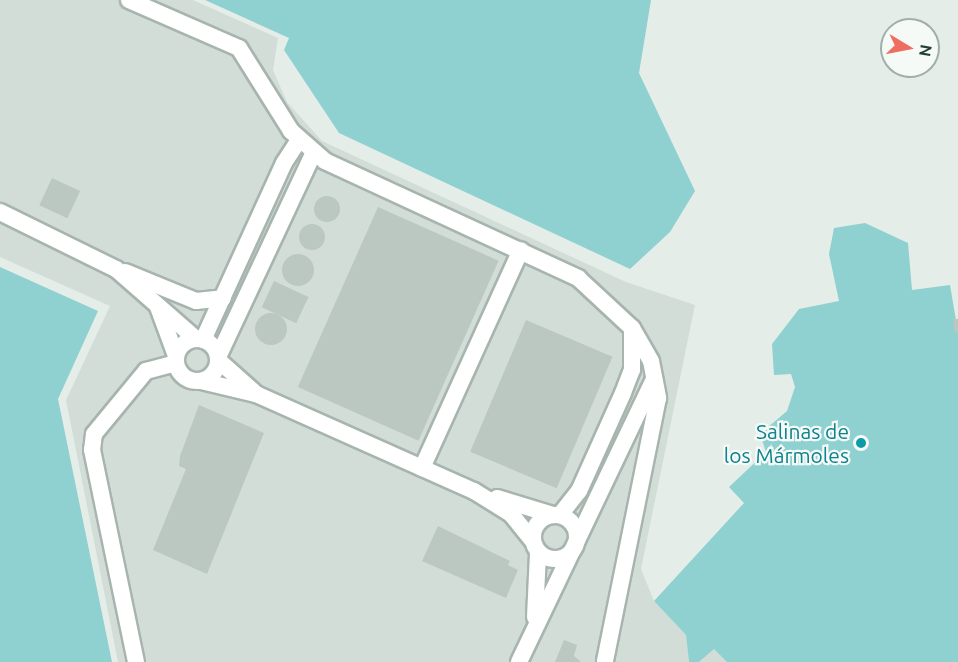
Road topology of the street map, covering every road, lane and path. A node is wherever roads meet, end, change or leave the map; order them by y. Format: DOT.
graph roads {
  1 [pos="129,0"];
  2 [pos="299,140"];
  3 [pos="314,152"];
  4 [pos="6,214"];
  5 [pos="521,250"];
  6 [pos="116,269"];
  7 [pos="223,298"];
  8 [pos="157,306"];
  9 [pos="632,328"];
  10 [pos="199,339"];
  11 [pos="176,359"];
  12 [pos="218,359"];
  13 [pos="655,377"];
  14 [pos="201,381"];
  15 [pos="256,394"];
  16 [pos="422,468"];
  17 [pos="474,491"];
  18 [pos="557,515"];
  19 [pos="535,546"];
  20 [pos="574,549"];
  21 [pos="136,662"];
  22 [pos="605,662"];
  1 -- 2 [label="street"];
  2 -- 3 [label="street"];
  2 -- 7 [label="street"];
  3 -- 5 [label="street"];
  3 -- 12 [label="street"];
  4 -- 6 [label="street"];
  5 -- 9 [label="street"];
  5 -- 16 [label="street"];
  6 -- 7 [label="street"];
  6 -- 8 [label="street"];
  7 -- 10 [label="street"];
  8 -- 10 [label="street"];
  8 -- 11 [label="street"];
  9 -- 13 [label="street"];
  9 -- 18 [label="street"];
  10 -- 11 [label="street"];
  10 -- 12 [label="street"];
  11 -- 14 [label="street"];
  11 -- 21 [label="street"];
  12 -- 14 [label="street"];
  12 -- 15 [label="street"];
  13 -- 20 [label="street"];
  13 -- 22 [label="street"];
  14 -- 15 [label="street"];
  15 -- 16 [label="street"];
  16 -- 17 [label="street"];
  17 -- 18 [label="street"];
  17 -- 19 [label="street"];
  18 -- 19 [label="street"];
  18 -- 20 [label="street"];
  19 -- 20 [label="street"];
  19 -- 20 [label="street"];
}
